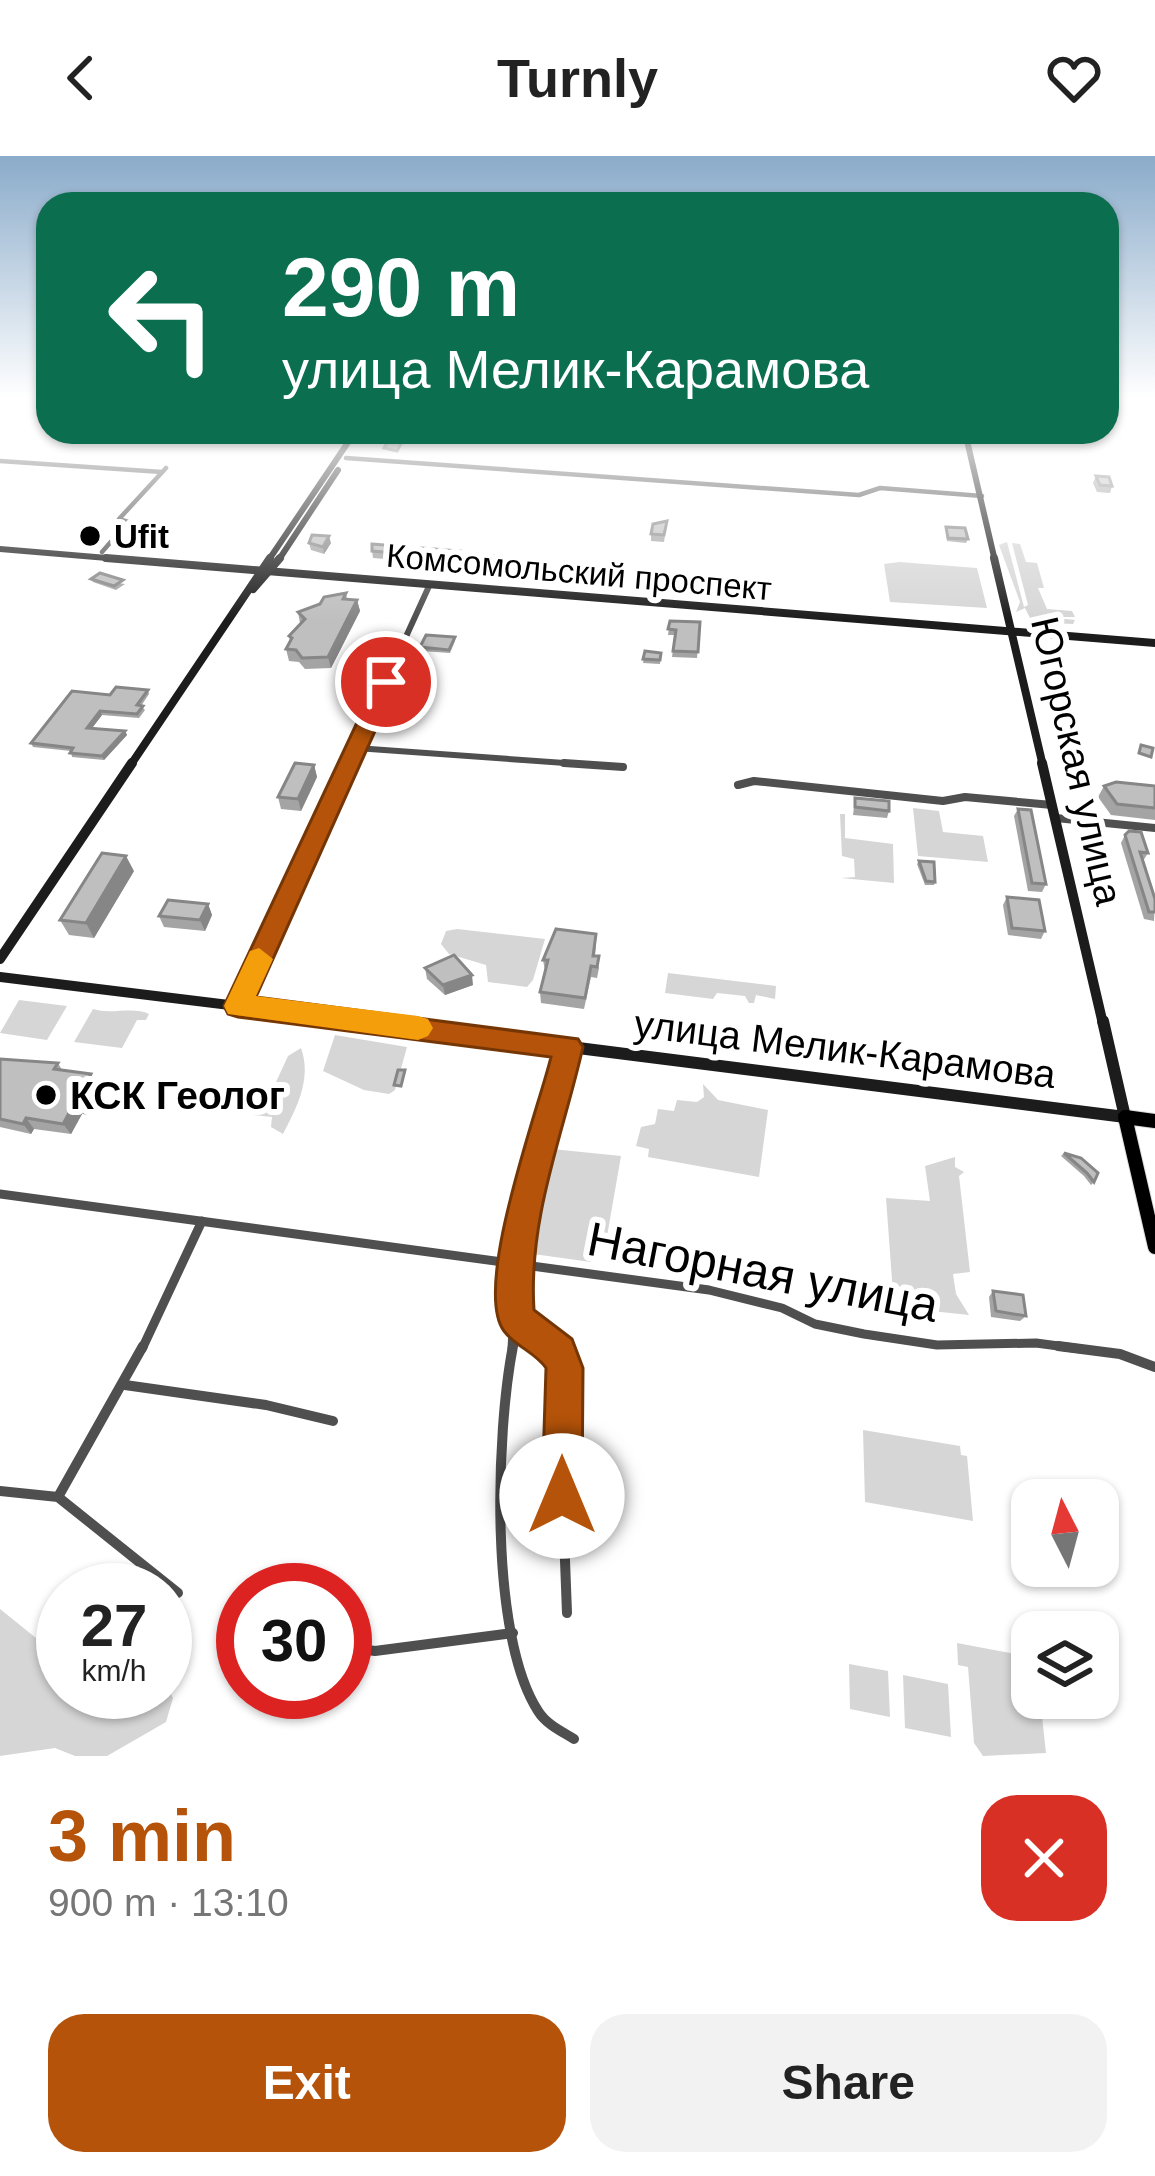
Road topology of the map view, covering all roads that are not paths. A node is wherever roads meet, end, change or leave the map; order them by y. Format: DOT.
graph roads {
  1 [pos="163,471"];
  2 [pos="333,471"];
  3 [pos="337,471"];
  4 [pos="521,471"];
  5 [pos="975,471"];
  6 [pos="982,496"];
  7 [pos="0,547"];
  8 [pos="57,551"];
  9 [pos="102,552"];
  10 [pos="268,568"];
  11 [pos="430,584"];
  12 [pos="1011,628"];
  13 [pos="1155,640"];
  14 [pos="356,748"];
  15 [pos="622,766"];
  16 [pos="738,785"];
  17 [pos="1055,812"];
  18 [pos="1155,828"];
  19 [pos="0,959"];
  20 [pos="0,977"];
  21 [pos="238,1006"];
  22 [pos="568,1047"];
  23 [pos="1125,1117"];
  24 [pos="1155,1120"];
  25 [pos="0,1194"];
  26 [pos="202,1221"];
  27 [pos="1155,1247"];
  28 [pos="514,1262"];
  29 [pos="517,1319"];
  30 [pos="1155,1366"];
  31 [pos="124,1385"];
  32 [pos="333,1421"];
  33 [pos="0,1492"];
  34 [pos="58,1497"];
  35 [pos="135,1563"];
  36 [pos="567,1613"];
  37 [pos="513,1633"];
  38 [pos="372,1651"];
  39 [pos="574,1739"];
  1 -- 9 [label="street"];
  2 -- 10 [label="main road"];
  3 -- 10 [label="main road"];
  4 -- 6 [label="street"];
  5 -- 6 [label="main road, Югорская улица"];
  6 -- 12 [label="main road, Югорская улица"];
  7 -- 8 [label="main road, Комсомольский проспект"];
  8 -- 9 [label="main road, Комсомольский проспект"];
  8 -- 10 [label="main road, Комсомольский проспект"];
  9 -- 10 [label="main road, Комсомольский проспект"];
  10 -- 11 [label="main road, Комсомольский проспект"];
  10 -- 12 [label="main road, Комсомольский проспект"];
  10 -- 19 [label="main road"];
  11 -- 12 [label="main road, Комсомольский проспект"];
  11 -- 14 [label="street"];
  12 -- 13 [label="main road, Комсомольский проспект"];
  12 -- 17 [label="main road, Югорская улица"];
  14 -- 15 [label="street"];
  14 -- 21 [label="street"];
  16 -- 17 [label="street"];
  17 -- 18 [label="street"];
  17 -- 23 [label="main road, Югорская улица"];
  20 -- 21 [label="main road, улица Мелик-Карамова"];
  21 -- 22 [label="main road, улица Мелик-Карамова"];
  22 -- 23 [label="main road, улица Мелик-Карамова"];
  22 -- 28 [label="street"];
  23 -- 24 [label="main road, улица Мелик-Карамова"];
  23 -- 27 [label="main road, Югорская улица"];
  25 -- 26 [label="street, Нагорная улица"];
  26 -- 28 [label="street, Нагорная улица"];
  26 -- 31 [label="street"];
  28 -- 29 [label="street"];
  28 -- 30 [label="street, Нагорная улица"];
  29 -- 36 [label="street"];
  29 -- 37 [label="street"];
  31 -- 32 [label="street"];
  31 -- 34 [label="street"];
  33 -- 34 [label="street"];
  34 -- 35 [label="street"];
  37 -- 38 [label="street"];
  37 -- 39 [label="street"];
}
